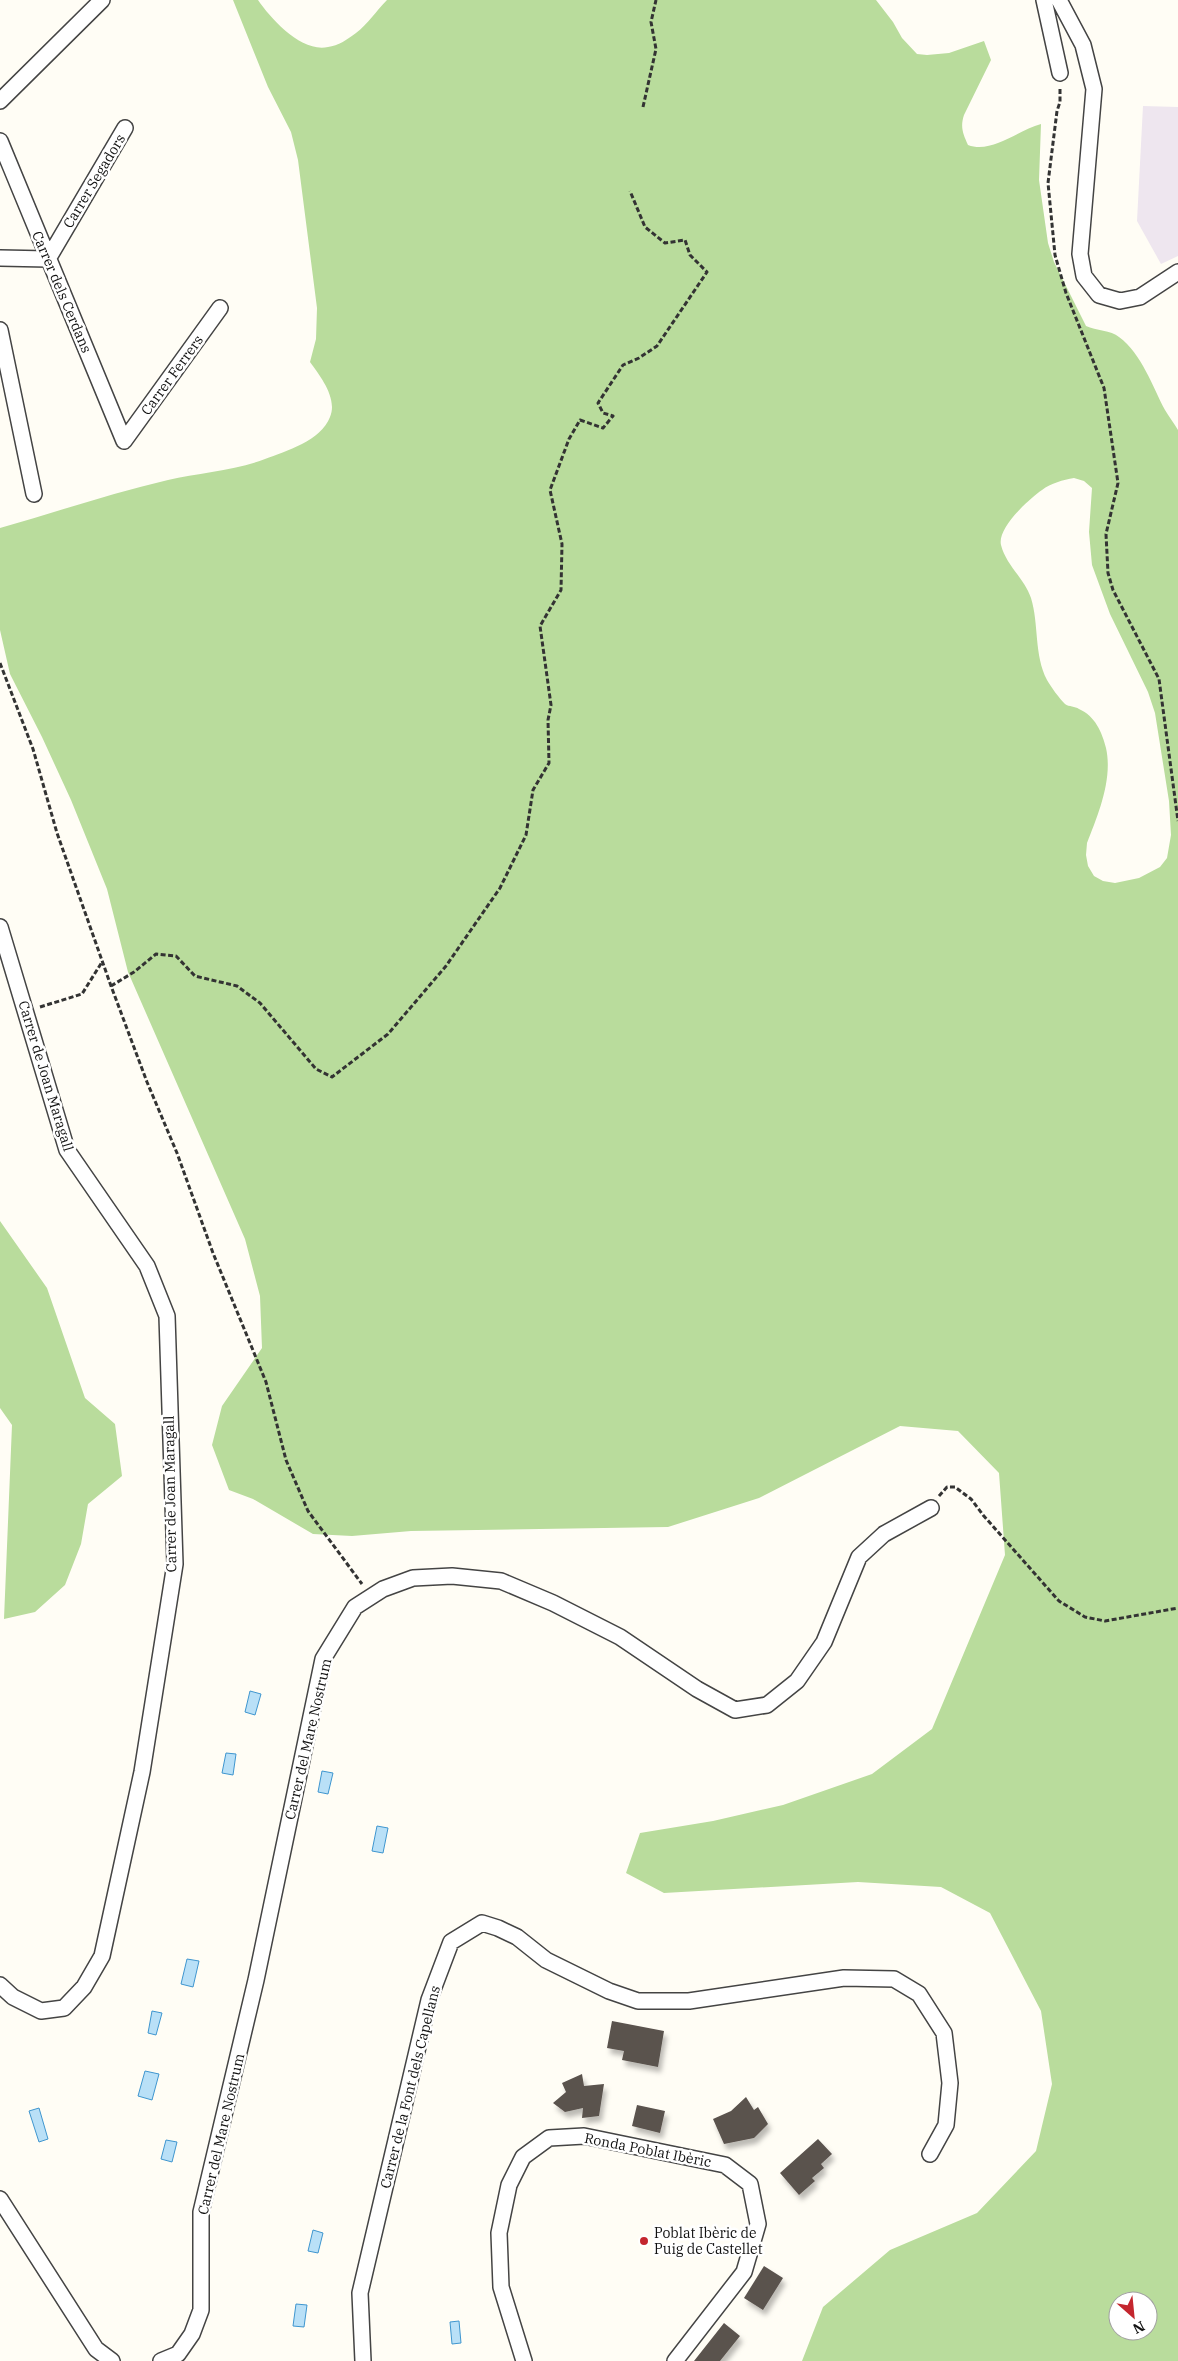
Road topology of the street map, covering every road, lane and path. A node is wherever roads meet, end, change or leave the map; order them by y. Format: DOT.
graph roads {
  1 [pos="102,0"];
  2 [pos="656,0"];
  3 [pos="1044,0"];
  4 [pos="1059,0"];
  5 [pos="1060,73"];
  6 [pos="0,102"];
  7 [pos="643,107"];
  8 [pos="125,128"];
  9 [pos="0,141"];
  10 [pos="630,192"];
  11 [pos="0,258"];
  12 [pos="48,259"];
  13 [pos="1178,272"];
  14 [pos="220,308"];
  15 [pos="0,330"];
  16 [pos="124,442"];
  17 [pos="34,494"];
  18 [pos="0,663"];
  19 [pos="1178,821"];
  20 [pos="0,927"];
  21 [pos="102,962"];
  22 [pos="111,986"];
  23 [pos="26,1012"];
  24 [pos="931,1508"];
  25 [pos="372,1597"];
  26 [pos="1178,1608"];
  27 [pos="0,1985"];
  28 [pos="930,2154"];
  29 [pos="0,2199"];
  30 [pos="112,2361"];
  31 [pos="161,2361"];
  32 [pos="364,2361"];
  33 [pos="524,2361"];
  34 [pos="675,2361"];
  1 -- 6 [label="street"];
  2 -- 7 [label="path"];
  3 -- 5 [label="street"];
  4 -- 13 [label="street"];
  5 -- 19 [label="path"];
  8 -- 12 [label="street, Carrer Segadors"];
  9 -- 12 [label="street, Carrer dels Cerdans"];
  10 -- 22 [label="path"];
  11 -- 12 [label="street"];
  12 -- 16 [label="street, Carrer dels Cerdans"];
  14 -- 16 [label="street, Carrer Ferrers"];
  15 -- 17 [label="street"];
  18 -- 21 [label="path"];
  20 -- 23 [label="street, Carrer de Joan Maragall"];
  21 -- 22 [label="path"];
  21 -- 23 [label="path"];
  22 -- 25 [label="path"];
  23 -- 27 [label="street, Carrer de Joan Maragall"];
  24 -- 25 [label="street, Carrer del Mare Nostrum"];
  24 -- 26 [label="path"];
  25 -- 31 [label="street, Carrer del Mare Nostrum"];
  28 -- 32 [label="street, Carrer de la Font dels Capellans"];
  29 -- 30 [label="street"];
  33 -- 34 [label="street, Ronda Poblat Ibèric"];
}
